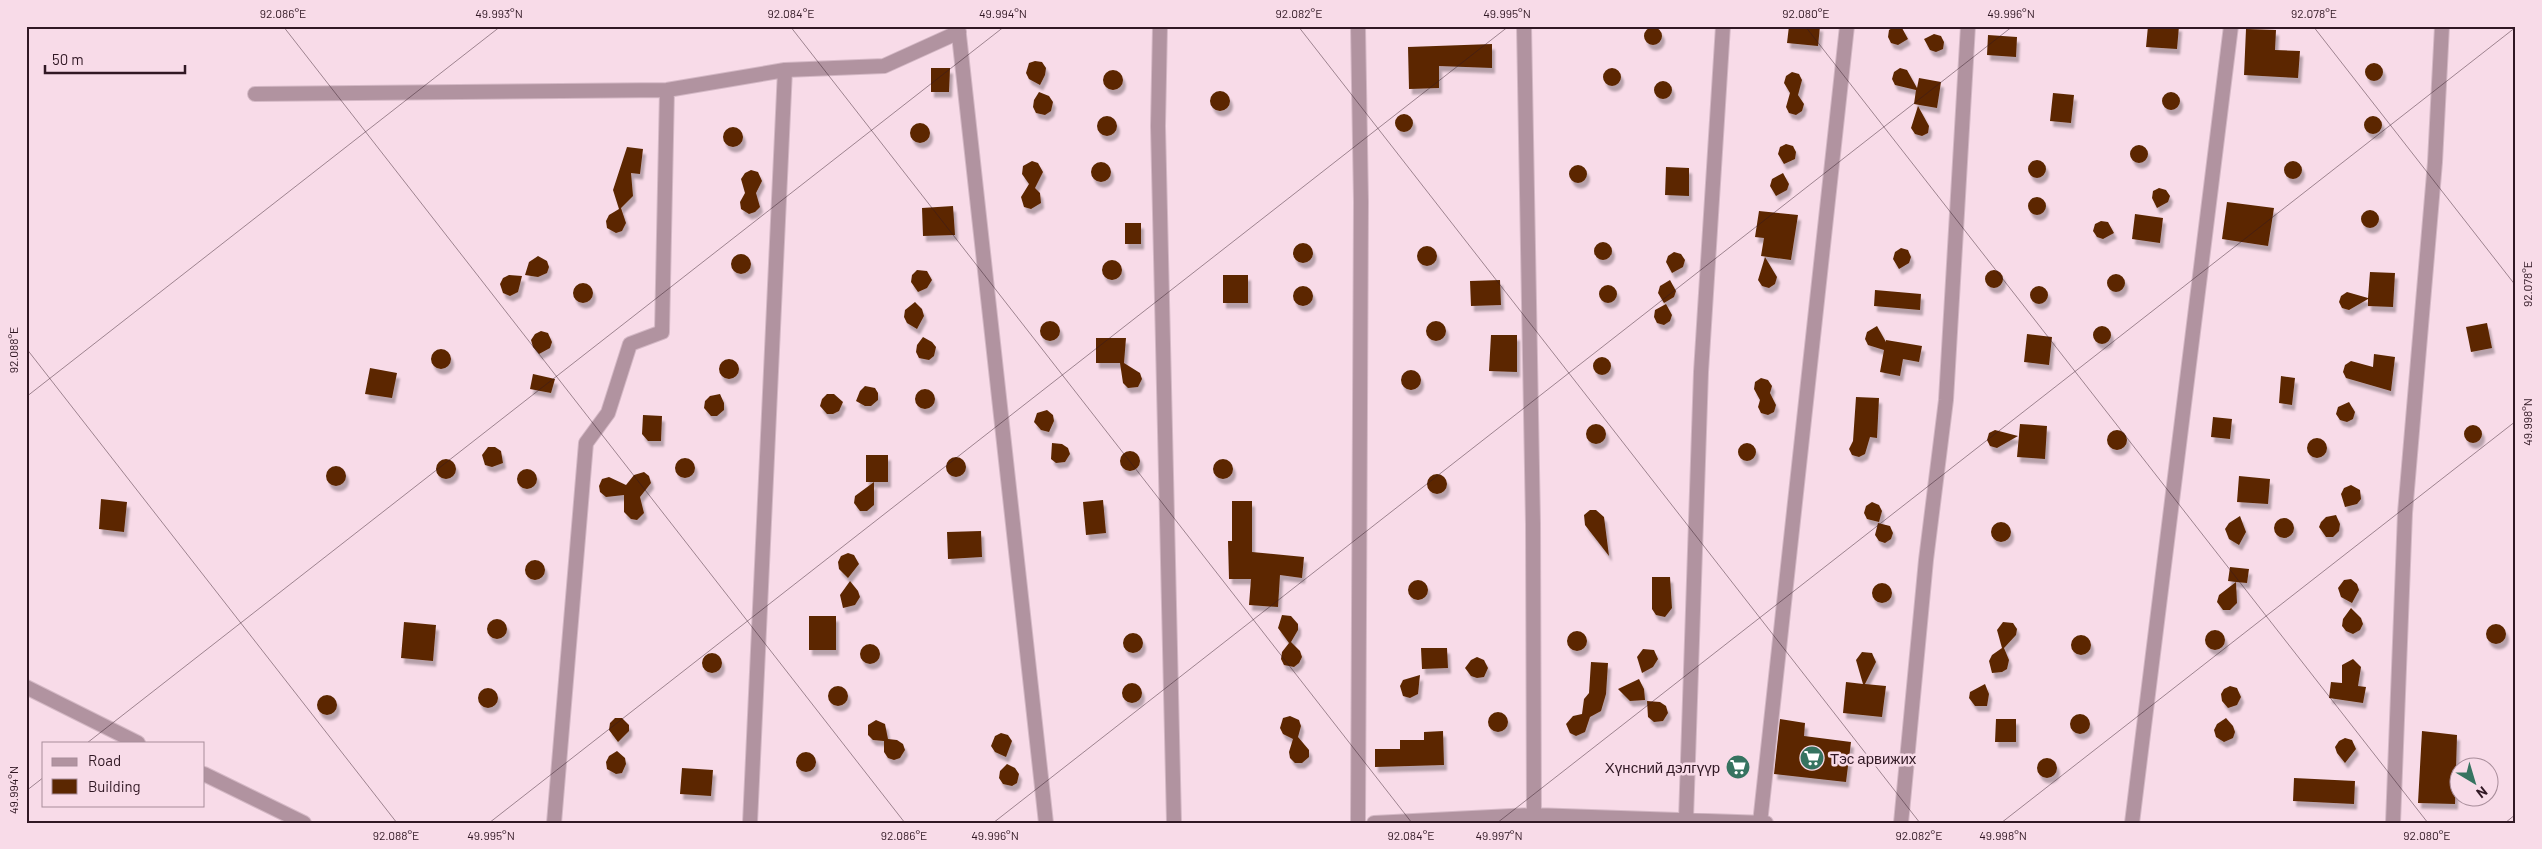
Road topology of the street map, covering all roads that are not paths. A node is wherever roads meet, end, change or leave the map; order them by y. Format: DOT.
graph roads {
  1 [pos="1160,26"];
  2 [pos="1358,26"];
  3 [pos="1524,26"];
  4 [pos="1723,26"];
  5 [pos="1847,26"];
  6 [pos="1968,26"];
  7 [pos="2232,26"];
  8 [pos="2442,26"];
  9 [pos="958,29"];
  10 [pos="785,70"];
  11 [pos="666,90"];
  12 [pos="255,94"];
  13 [pos="26,687"];
  14 [pos="136,742"];
  15 [pos="205,774"];
  16 [pos="1534,819"];
  17 [pos="1686,819"];
  18 [pos="1760,822"];
  19 [pos="304,823"];
  20 [pos="554,823"];
  21 [pos="750,823"];
  22 [pos="1046,823"];
  23 [pos="1174,823"];
  24 [pos="1358,823"];
  25 [pos="1374,823"];
  26 [pos="1766,823"];
  27 [pos="1901,823"];
  28 [pos="2132,823"];
  29 [pos="2393,823"];
  1 -- 23 [label="street"];
  2 -- 24 [label="street"];
  3 -- 16 [label="street"];
  4 -- 17 [label="street"];
  5 -- 18 [label="street"];
  6 -- 27 [label="street"];
  7 -- 28 [label="street"];
  8 -- 29 [label="street"];
  9 -- 10 [label="street"];
  9 -- 22 [label="street"];
  10 -- 11 [label="street"];
  10 -- 21 [label="street"];
  11 -- 12 [label="street"];
  11 -- 20 [label="street"];
  13 -- 14 [label="street"];
  15 -- 19 [label="street"];
  16 -- 17 [label="street"];
  16 -- 25 [label="street"];
  17 -- 18 [label="street"];
  18 -- 26 [label="street"];
}
